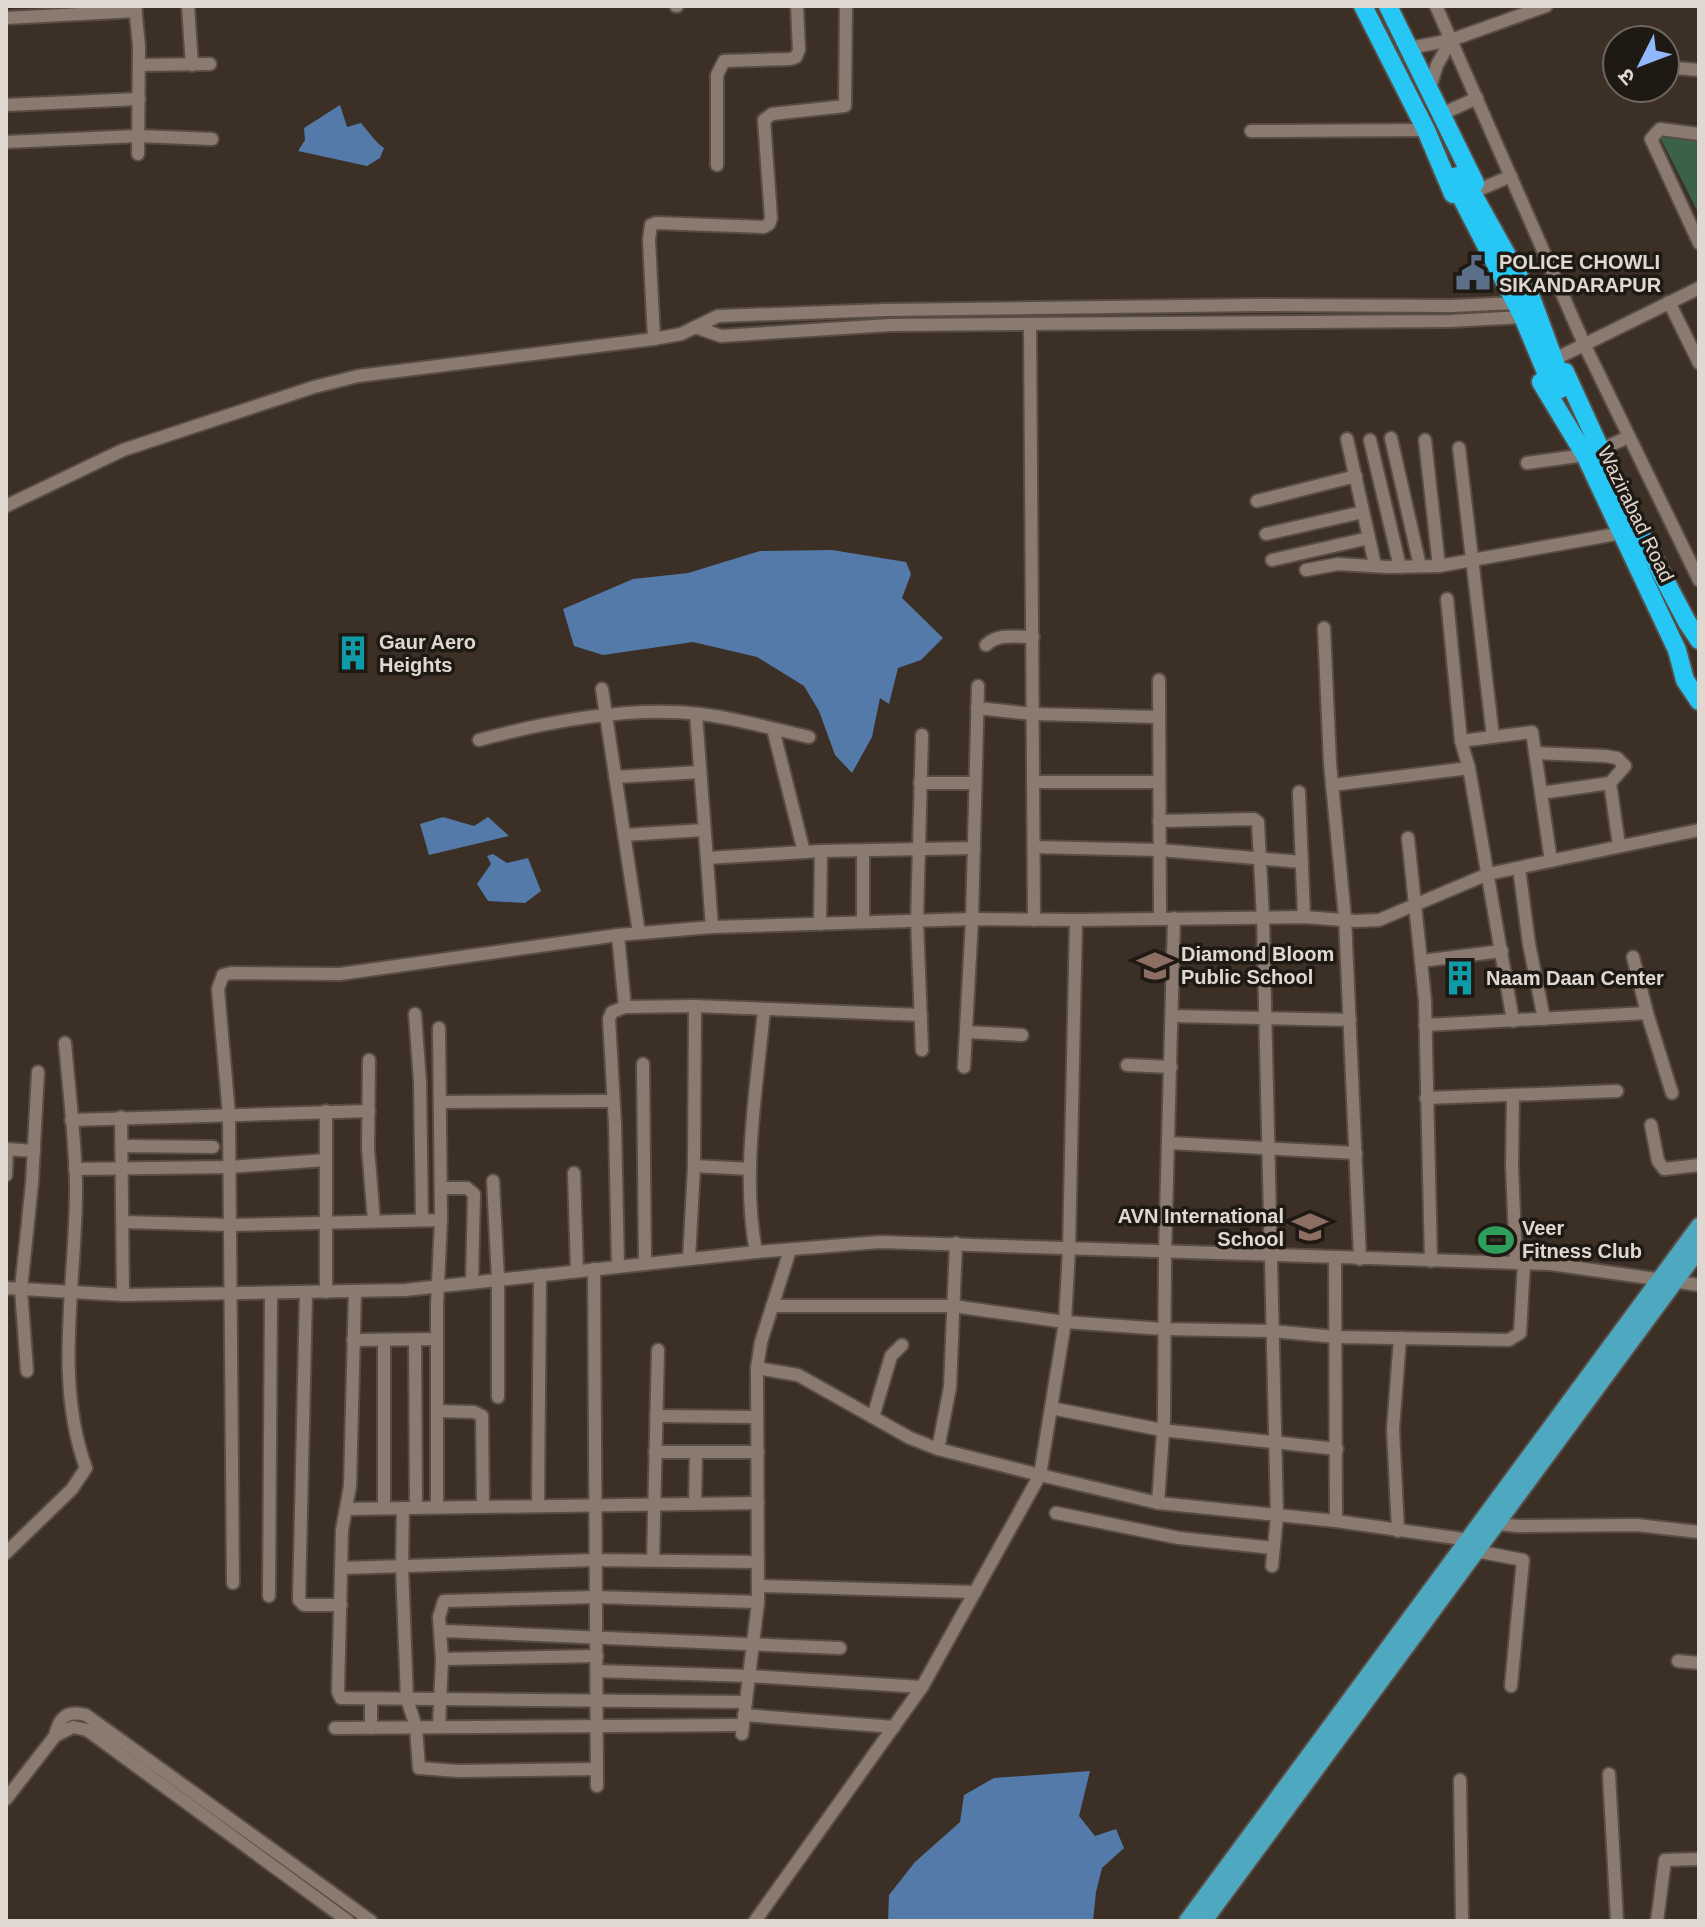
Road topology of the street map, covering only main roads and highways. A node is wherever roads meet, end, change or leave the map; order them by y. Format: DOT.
graph roads {
  1 [pos="1363,6"];
  2 [pos="1388,6"];
  3 [pos="1475,202"];
  4 [pos="1547,350"];
  5 [pos="1592,452"];
  6 [pos="1699,640"];
  7 [pos="1699,684"];
  8 [pos="1699,699"];
  9 [pos="1699,1226"];
  10 [pos="1699,1249"];
  11 [pos="1669,1280"];
  12 [pos="1267,1824"];
  13 [pos="1187,1921"];
  14 [pos="1204,1921"];
  1 -- 3 [label="highway, Wazirabad Road"];
  2 -- 3 [label="highway, Wazirabad Road"];
  3 -- 4 [label="highway, Wazirabad Road"];
  3 -- 4 [label="highway, Wazirabad Road"];
  4 -- 5 [label="highway, Wazirabad Road"];
  5 -- 6 [label="highway, Wazirabad Road"];
  5 -- 8 [label="highway, Wazirabad Road"];
  7 -- 8 [label="highway"];
  9 -- 11 [label="main road"];
  10 -- 11 [label="main road"];
  11 -- 12 [label="main road"];
  12 -- 13 [label="main road"];
  12 -- 14 [label="main road"];
}
